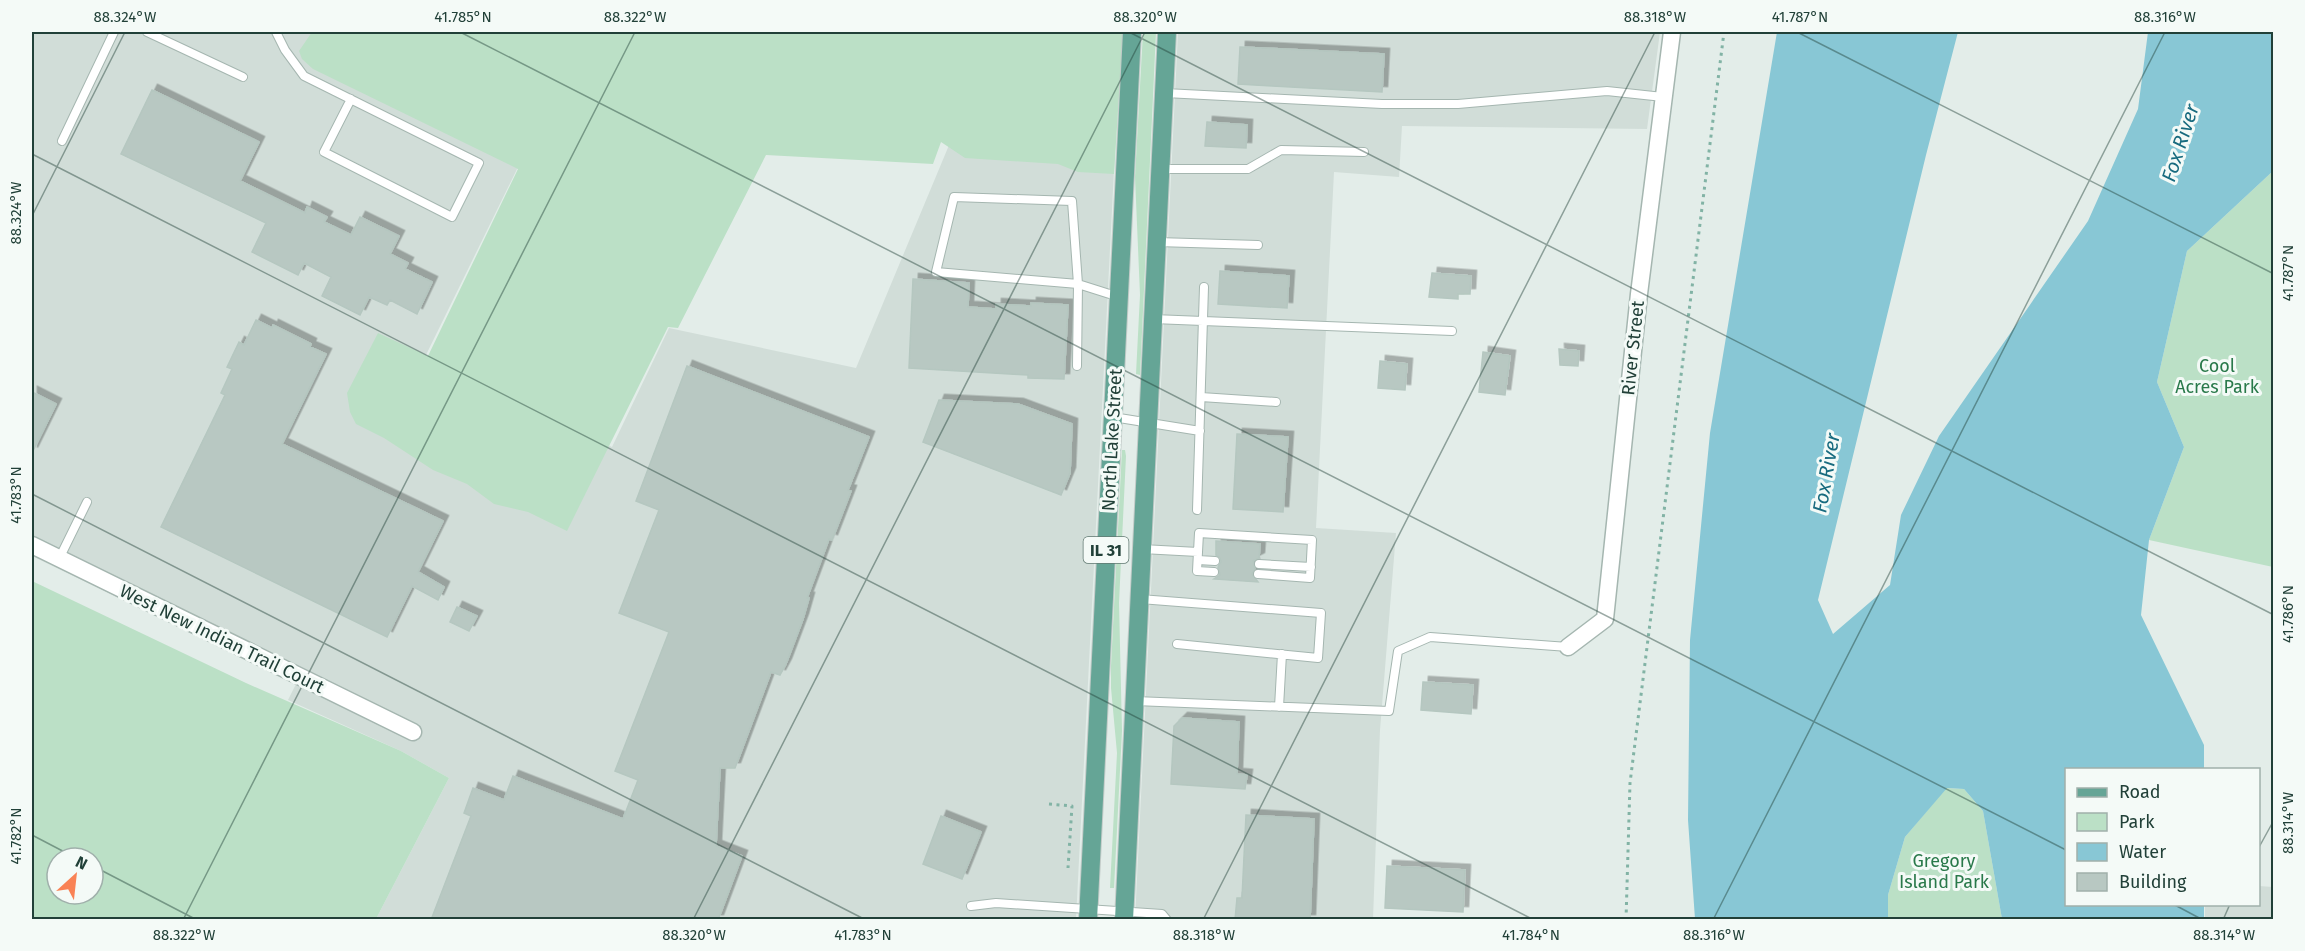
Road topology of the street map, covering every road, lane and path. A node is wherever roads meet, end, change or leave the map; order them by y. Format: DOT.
graph roads {
  1 [pos="114,32"];
  2 [pos="147,32"];
  3 [pos="276,32"];
  4 [pos="1132,32"];
  5 [pos="1167,32"];
  6 [pos="1672,32"];
  7 [pos="1724,32"];
  8 [pos="243,77"];
  9 [pos="1165,93"];
  10 [pos="1664,97"];
  11 [pos="351,99"];
  12 [pos="62,141"];
  13 [pos="1364,152"];
  14 [pos="1161,170"];
  15 [pos="1157,242"];
  16 [pos="1258,245"];
  17 [pos="1078,284"];
  18 [pos="1204,287"];
  19 [pos="1119,297"];
  20 [pos="1153,319"];
  21 [pos="1204,322"];
  22 [pos="1452,331"];
  23 [pos="1077,366"];
  24 [pos="1201,397"];
  25 [pos="1276,402"];
  26 [pos="1113,417"];
  27 [pos="1148,423"];
  28 [pos="1200,431"];
  29 [pos="87,502"];
  30 [pos="1197,510"];
  31 [pos="32,545"];
  32 [pos="1142,549"];
  33 [pos="1198,556"];
  34 [pos="59,559"];
  35 [pos="1215,561"];
  36 [pos="1259,564"];
  37 [pos="1311,567"];
  38 [pos="1214,572"];
  39 [pos="1258,574"];
  40 [pos="1139,599"];
  41 [pos="1177,644"];
  42 [pos="1568,646"];
  43 [pos="1282,654"];
  44 [pos="1134,701"];
  45 [pos="1279,707"];
  46 [pos="413,732"];
  47 [pos="1048,804"];
  48 [pos="1068,868"];
  49 [pos="971,906"];
  50 [pos="1088,914"];
  51 [pos="1124,916"];
  52 [pos="1167,920"];
  53 [pos="1626,920"];
  1 -- 12 [label="lane"];
  2 -- 8 [label="lane"];
  3 -- 11 [label="lane"];
  4 -- 19 [label="main road, North Lake Street / IL 31"];
  5 -- 9 [label="main road, North Lake Street"];
  6 -- 10 [label="street, River Street"];
  7 -- 53 [label="path"];
  9 -- 10 [label="lane"];
  9 -- 14 [label="main road, North Lake Street"];
  10 -- 42 [label="street, River Street"];
  11 -- 11 [label="lane"];
  13 -- 14 [label="lane"];
  14 -- 15 [label="main road, North Lake Street"];
  15 -- 16 [label="lane"];
  15 -- 20 [label="main road, North Lake Street"];
  17 -- 17 [label="lane"];
  17 -- 19 [label="lane"];
  17 -- 23 [label="lane"];
  18 -- 21 [label="lane"];
  19 -- 26 [label="main road, North Lake Street / IL 31"];
  20 -- 21 [label="lane"];
  20 -- 27 [label="main road, North Lake Street"];
  21 -- 22 [label="lane"];
  21 -- 24 [label="lane"];
  24 -- 25 [label="lane"];
  24 -- 28 [label="lane"];
  26 -- 27 [label="lane"];
  26 -- 50 [label="main road, North Lake Street / IL 31"];
  27 -- 28 [label="lane"];
  27 -- 32 [label="main road, North Lake Street"];
  28 -- 30 [label="lane"];
  29 -- 34 [label="lane"];
  31 -- 34 [label="street, West New Indian Trail Court"];
  32 -- 33 [label="lane"];
  32 -- 40 [label="main road, North Lake Street"];
  33 -- 35 [label="lane"];
  33 -- 37 [label="lane"];
  33 -- 38 [label="lane"];
  34 -- 46 [label="street, West New Indian Trail Court"];
  36 -- 37 [label="lane"];
  37 -- 39 [label="lane"];
  40 -- 43 [label="lane"];
  40 -- 44 [label="main road, North Lake Street"];
  41 -- 43 [label="lane"];
  42 -- 45 [label="lane"];
  43 -- 45 [label="lane"];
  44 -- 45 [label="lane"];
  44 -- 51 [label="main road, North Lake Street"];
  47 -- 48 [label="path"];
  49 -- 50 [label="lane"];
  50 -- 51 [label="lane"];
  51 -- 52 [label="lane"];
}
